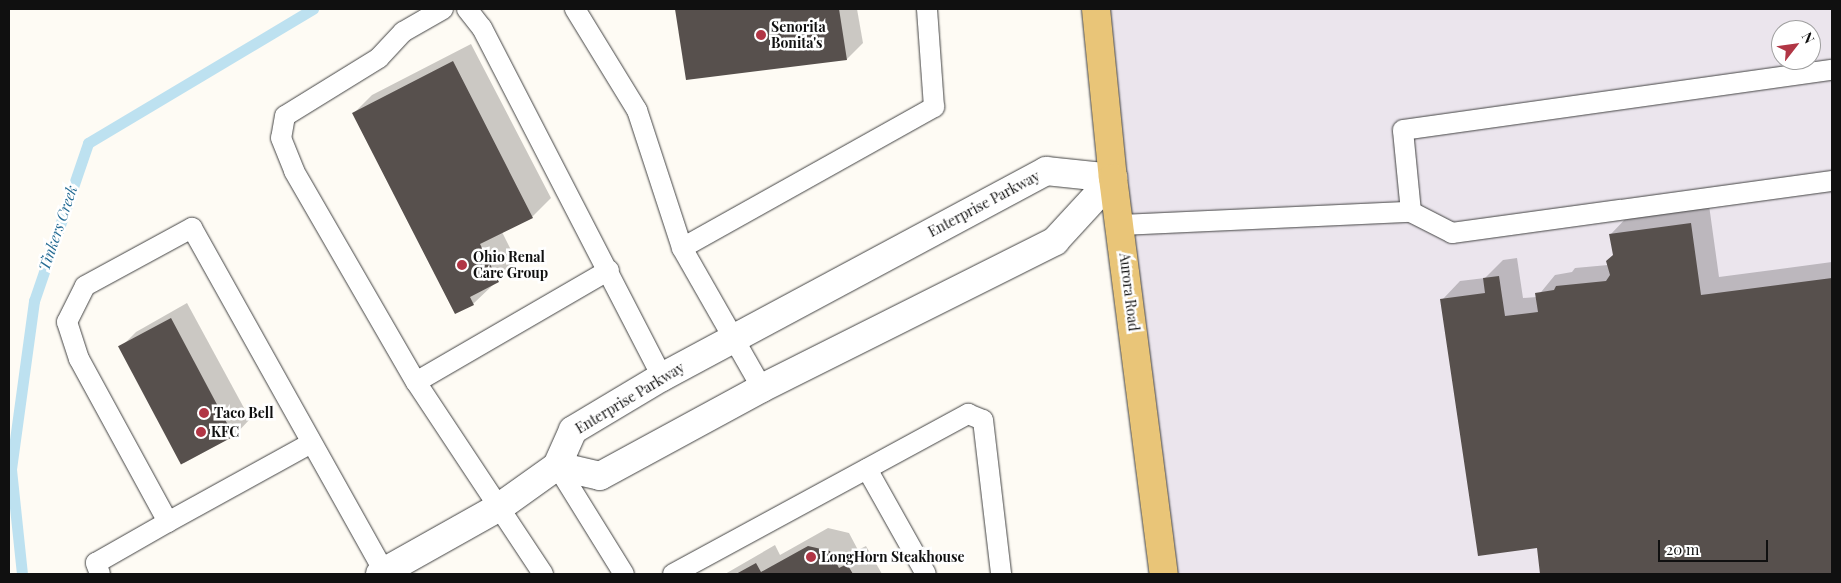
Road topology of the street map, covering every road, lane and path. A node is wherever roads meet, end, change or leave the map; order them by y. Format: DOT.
graph roads {
  1 [pos="443,9"];
  2 [pos="467,9"];
  3 [pos="575,9"];
  4 [pos="927,9"];
  5 [pos="1096,9"];
  6 [pos="1832,70"];
  7 [pos="1113,178"];
  8 [pos="1832,181"];
  9 [pos="1411,212"];
  10 [pos="1121,225"];
  11 [pos="682,248"];
  12 [pos="609,270"];
  13 [pos="734,339"];
  14 [pos="662,377"];
  15 [pos="416,382"];
  16 [pos="762,388"];
  17 [pos="311,443"];
  18 [pos="557,466"];
  19 [pos="867,469"];
  20 [pos="501,506"];
  21 [pos="168,522"];
  22 [pos="382,573"];
  23 [pos="100,574"];
  24 [pos="542,574"];
  25 [pos="624,574"];
  26 [pos="672,574"];
  27 [pos="926,574"];
  28 [pos="1001,574"];
  29 [pos="1164,574"];
  1 -- 15 [label="lane"];
  2 -- 12 [label="lane"];
  3 -- 11 [label="lane"];
  4 -- 11 [label="lane"];
  5 -- 7 [label="main road, Aurora Road"];
  6 -- 9 [label="lane"];
  7 -- 10 [label="main road, Aurora Road"];
  7 -- 13 [label="street, Enterprise Parkway"];
  7 -- 16 [label="street"];
  8 -- 9 [label="lane"];
  9 -- 10 [label="lane"];
  10 -- 29 [label="main road, Aurora Road"];
  11 -- 13 [label="lane"];
  12 -- 14 [label="lane"];
  12 -- 15 [label="lane"];
  13 -- 14 [label="street, Enterprise Parkway"];
  13 -- 16 [label="lane"];
  14 -- 18 [label="street, Enterprise Parkway"];
  15 -- 20 [label="lane"];
  16 -- 18 [label="street"];
  17 -- 21 [label="lane"];
  17 -- 21 [label="lane"];
  17 -- 22 [label="lane"];
  18 -- 20 [label="street"];
  18 -- 25 [label="lane"];
  19 -- 26 [label="lane"];
  19 -- 27 [label="lane"];
  19 -- 28 [label="lane"];
  20 -- 22 [label="street"];
  20 -- 24 [label="lane"];
  21 -- 23 [label="lane"];
}
